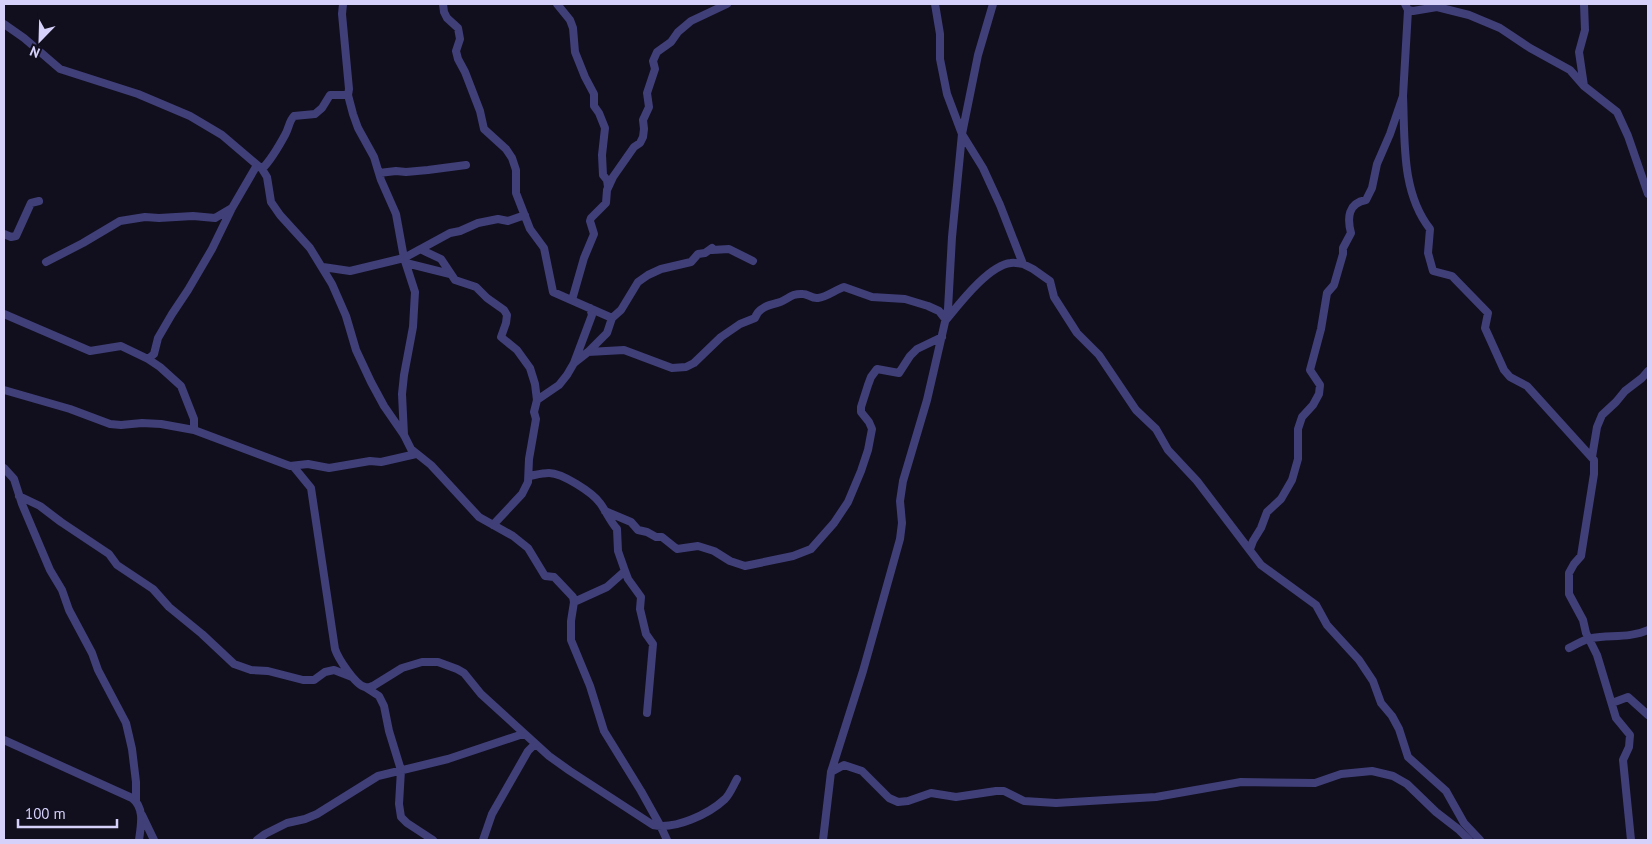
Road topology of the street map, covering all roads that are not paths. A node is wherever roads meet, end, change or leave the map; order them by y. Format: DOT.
graph roads {
  1 [pos="343,4"];
  2 [pos="443,4"];
  3 [pos="557,4"];
  4 [pos="727,4"];
  5 [pos="935,4"];
  6 [pos="993,4"];
  7 [pos="1584,4"];
  8 [pos="1406,7"];
  9 [pos="4,24"];
  10 [pos="1584,86"];
  11 [pos="348,95"];
  12 [pos="1403,96"];
  13 [pos="962,134"];
  14 [pos="466,165"];
  15 [pos="260,167"];
  16 [pos="380,173"];
  17 [pos="608,187"];
  18 [pos="1648,193"];
  19 [pos="39,201"];
  20 [pos="1648,201"];
  21 [pos="232,208"];
  22 [pos="525,215"];
  23 [pos="4,234"];
  24 [pos="422,250"];
  25 [pos="405,261"];
  26 [pos="752,261"];
  27 [pos="46,262"];
  28 [pos="1023,264"];
  29 [pos="323,267"];
  30 [pos="450,274"];
  31 [pos="572,300"];
  32 [pos="590,308"];
  33 [pos="4,314"];
  34 [pos="612,318"];
  35 [pos="946,320"];
  36 [pos="942,337"];
  37 [pos="588,352"];
  38 [pos="148,359"];
  39 [pos="574,363"];
  40 [pos="1648,371"];
  41 [pos="4,390"];
  42 [pos="537,400"];
  43 [pos="194,430"];
  44 [pos="404,435"];
  45 [pos="416,454"];
  46 [pos="1592,457"];
  47 [pos="293,466"];
  48 [pos="4,468"];
  49 [pos="529,476"];
  50 [pos="19,496"];
  51 [pos="605,511"];
  52 [pos="493,525"];
  53 [pos="1250,549"];
  54 [pos="625,571"];
  55 [pos="574,602"];
  56 [pos="1648,630"];
  57 [pos="1589,638"];
  58 [pos="1570,648"];
  59 [pos="354,678"];
  60 [pos="364,687"];
  61 [pos="1612,703"];
  62 [pos="647,713"];
  63 [pos="1648,716"];
  64 [pos="523,734"];
  65 [pos="4,740"];
  66 [pos="534,744"];
  67 [pos="401,770"];
  68 [pos="831,772"];
  69 [pos="737,779"];
  70 [pos="136,801"];
  71 [pos="142,814"];
  72 [pos="661,826"];
  73 [pos="138,840"];
  74 [pos="154,840"];
  75 [pos="258,840"];
  76 [pos="433,840"];
  77 [pos="483,840"];
  78 [pos="667,840"];
  79 [pos="823,840"];
  80 [pos="1469,840"];
  81 [pos="1480,840"];
  82 [pos="1631,840"];
  1 -- 11 [label="street"];
  2 -- 22 [label="street"];
  3 -- 17 [label="street"];
  4 -- 17 [label="street"];
  5 -- 13 [label="street"];
  6 -- 13 [label="street"];
  7 -- 10 [label="street"];
  8 -- 10 [label="street"];
  8 -- 12 [label="street"];
  9 -- 15 [label="street"];
  10 -- 18 [label="street"];
  11 -- 15 [label="street"];
  11 -- 16 [label="street"];
  12 -- 46 [label="street"];
  12 -- 53 [label="street"];
  13 -- 28 [label="street"];
  13 -- 35 [label="street"];
  14 -- 16 [label="street"];
  15 -- 21 [label="street"];
  15 -- 29 [label="street"];
  16 -- 25 [label="street"];
  17 -- 31 [label="street"];
  18 -- 20 [label="street"];
  19 -- 23 [label="street"];
  21 -- 27 [label="street"];
  21 -- 38 [label="street"];
  22 -- 24 [label="street"];
  22 -- 31 [label="street"];
  24 -- 25 [label="street"];
  24 -- 30 [label="street"];
  25 -- 29 [label="street"];
  25 -- 30 [label="street"];
  25 -- 44 [label="street"];
  26 -- 34 [label="street"];
  28 -- 35 [label="street"];
  28 -- 53 [label="street"];
  29 -- 44 [label="street"];
  30 -- 42 [label="street"];
  31 -- 32 [label="street"];
  32 -- 34 [label="street"];
  32 -- 39 [label="street"];
  33 -- 38 [label="street"];
  34 -- 37 [label="street"];
  35 -- 36 [label="street"];
  35 -- 37 [label="street"];
  36 -- 51 [label="street"];
  36 -- 68 [label="street"];
  37 -- 39 [label="street"];
  38 -- 43 [label="street"];
  39 -- 42 [label="street"];
  40 -- 46 [label="street"];
  41 -- 43 [label="street"];
  42 -- 49 [label="street"];
  43 -- 47 [label="street"];
  44 -- 45 [label="street"];
  45 -- 47 [label="street"];
  45 -- 52 [label="street"];
  46 -- 57 [label="street"];
  47 -- 59 [label="street"];
  48 -- 50 [label="street"];
  49 -- 51 [label="street"];
  49 -- 52 [label="street"];
  50 -- 59 [label="street"];
  50 -- 70 [label="street"];
  51 -- 54 [label="street"];
  52 -- 55 [label="street"];
  53 -- 81 [label="street"];
  54 -- 55 [label="street"];
  54 -- 62 [label="street"];
  55 -- 72 [label="street"];
  56 -- 57 [label="street"];
  57 -- 58 [label="street"];
  57 -- 61 [label="street"];
  59 -- 60 [label="street"];
  60 -- 64 [label="street"];
  60 -- 67 [label="street"];
  61 -- 63 [label="street"];
  61 -- 82 [label="street"];
  64 -- 66 [label="street"];
  64 -- 67 [label="street"];
  65 -- 70 [label="street"];
  66 -- 72 [label="street"];
  66 -- 77 [label="street"];
  67 -- 75 [label="street"];
  67 -- 76 [label="street"];
  68 -- 79 [label="street"];
  68 -- 80 [label="street"];
  69 -- 72 [label="street"];
  70 -- 71 [label="street"];
  71 -- 73 [label="street"];
  71 -- 74 [label="street"];
  72 -- 78 [label="street"];
}
